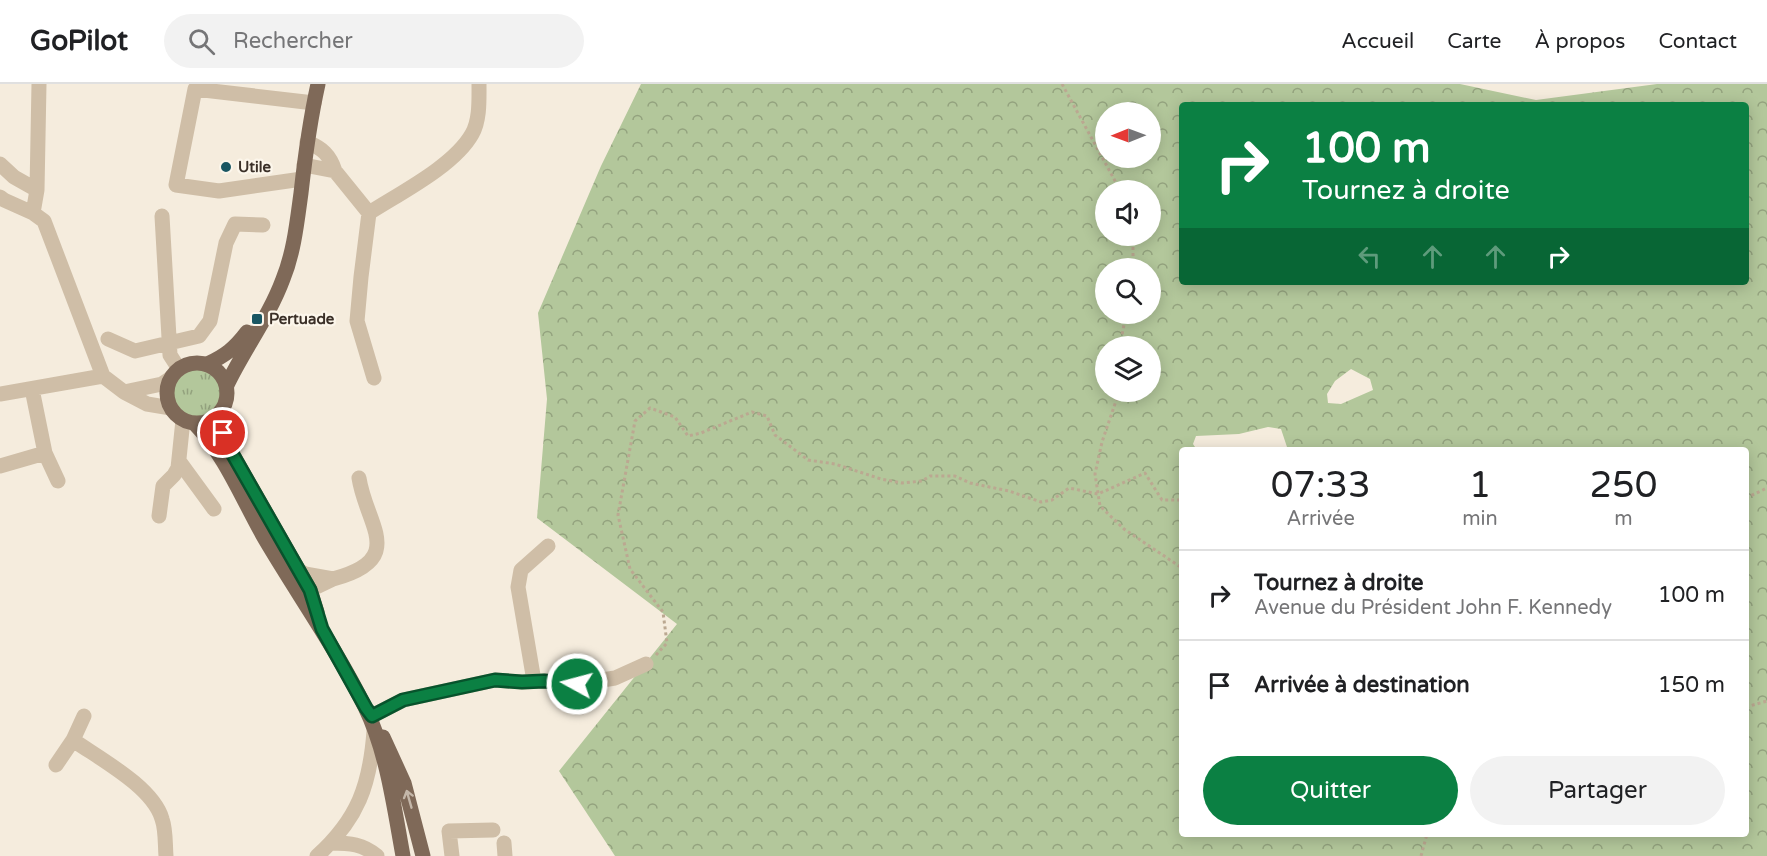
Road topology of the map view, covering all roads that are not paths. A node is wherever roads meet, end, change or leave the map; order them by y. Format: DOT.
graph roads {
  1 [pos="39,84"];
  2 [pos="318,84"];
  3 [pos="479,84"];
  4 [pos="314,104"];
  5 [pos="307,142"];
  6 [pos="0,164"];
  7 [pos="335,171"];
  8 [pos="303,172"];
  9 [pos="37,190"];
  10 [pos="0,196"];
  11 [pos="33,213"];
  12 [pos="369,213"];
  13 [pos="162,216"];
  14 [pos="262,225"];
  15 [pos="275,297"];
  16 [pos="108,339"];
  17 [pos="169,342"];
  18 [pos="207,364"];
  19 [pos="175,373"];
  20 [pos="103,376"];
  21 [pos="374,378"];
  22 [pos="227,385"];
  23 [pos="32,389"];
  24 [pos="124,392"];
  25 [pos="0,394"];
  26 [pos="171,408"];
  27 [pos="222,412"];
  28 [pos="188,422"];
  29 [pos="45,453"];
  30 [pos="180,461"];
  31 [pos="0,466"];
  32 [pos="359,478"];
  33 [pos="58,481"];
  34 [pos="214,509"];
  35 [pos="159,516"];
  36 [pos="548,546"];
  37 [pos="295,577"];
  38 [pos="333,579"];
  39 [pos="310,590"];
  40 [pos="322,629"];
  41 [pos="646,664"];
  42 [pos="534,681"];
  43 [pos="84,716"];
  44 [pos="371,719"];
  45 [pos="74,740"];
  46 [pos="56,765"];
  47 [pos="493,830"];
  48 [pos="331,843"];
  49 [pos="166,856"];
  50 [pos="317,856"];
  51 [pos="377,856"];
  52 [pos="403,856"];
  53 [pos="423,856"];
  54 [pos="452,856"];
  1 -- 9 [label="street"];
  2 -- 4 [label="main road"];
  3 -- 12 [label="street"];
  4 -- 5 [label="main road"];
  4 -- 8 [label="street"];
  5 -- 7 [label="street"];
  5 -- 8 [label="main road"];
  6 -- 9 [label="street"];
  7 -- 8 [label="street"];
  7 -- 12 [label="street"];
  8 -- 15 [label="main road"];
  9 -- 11 [label="street"];
  10 -- 11 [label="street"];
  11 -- 20 [label="street"];
  12 -- 21 [label="street"];
  13 -- 17 [label="street"];
  14 -- 17 [label="street"];
  15 -- 18 [label="main road"];
  15 -- 22 [label="main road"];
  16 -- 17 [label="street"];
  17 -- 19 [label="street"];
  18 -- 19 [label="main road"];
  18 -- 22 [label="main road"];
  19 -- 24 [label="street"];
  19 -- 26 [label="main road"];
  20 -- 23 [label="street"];
  20 -- 24 [label="street"];
  22 -- 27 [label="main road"];
  23 -- 25 [label="street"];
  23 -- 29 [label="street"];
  24 -- 26 [label="street"];
  26 -- 28 [label="main road"];
  27 -- 28 [label="main road"];
  27 -- 37 [label="main road"];
  28 -- 30 [label="street"];
  28 -- 37 [label="main road"];
  29 -- 31 [label="street"];
  29 -- 33 [label="street"];
  30 -- 34 [label="street"];
  30 -- 35 [label="street"];
  32 -- 38 [label="street"];
  36 -- 42 [label="street"];
  37 -- 38 [label="street"];
  37 -- 39 [label="street"];
  37 -- 40 [label="main road"];
  38 -- 39 [label="street"];
  39 -- 40 [label="main road"];
  40 -- 44 [label="main road"];
  41 -- 42 [label="street"];
  42 -- 44 [label="street"];
  43 -- 45 [label="street"];
  44 -- 48 [label="street"];
  44 -- 52 [label="main road"];
  53 -- 44 [label="main road, one-way"];
  45 -- 46 [label="street"];
  45 -- 49 [label="street"];
  47 -- 54 [label="street"];
  48 -- 50 [label="street"];
  48 -- 51 [label="street"];
}
